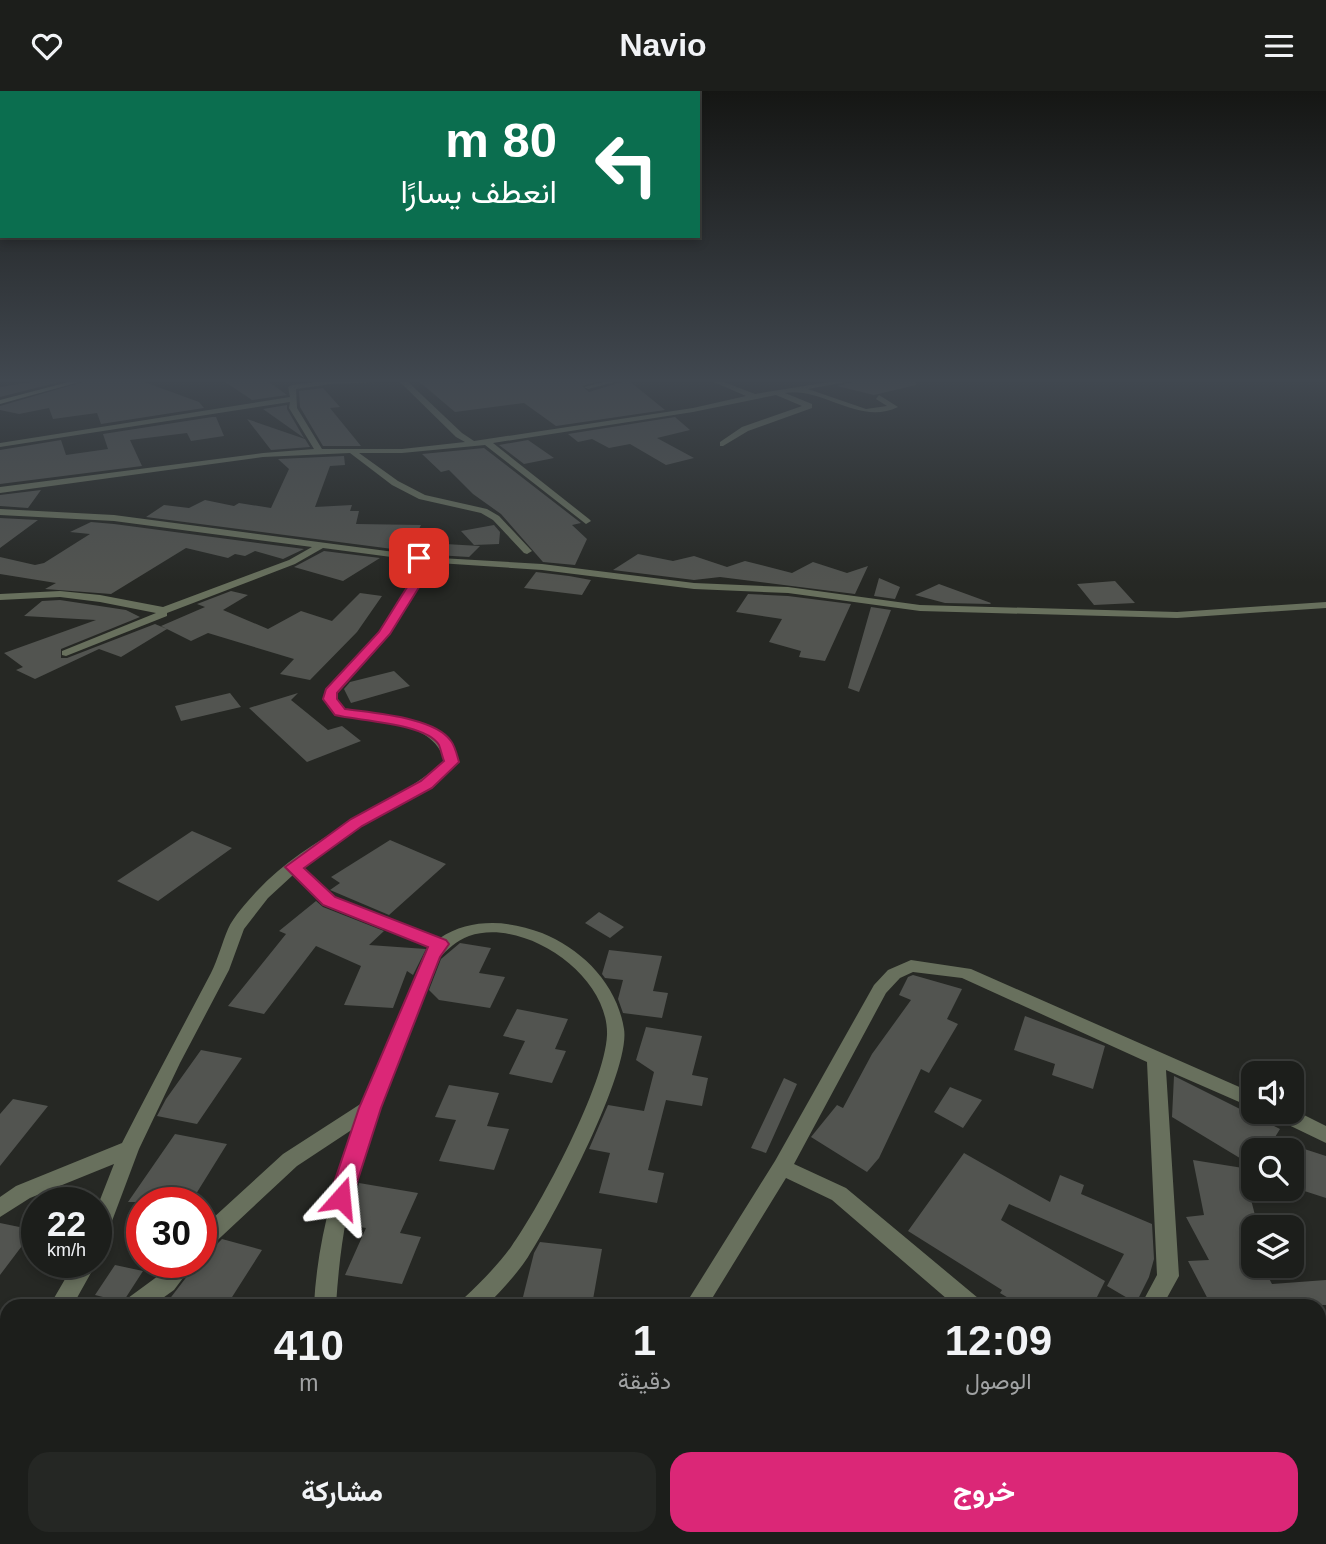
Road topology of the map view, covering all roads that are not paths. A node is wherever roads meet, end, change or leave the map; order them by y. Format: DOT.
graph roads {
  1 [pos="316,447"];
  2 [pos="445,447"];
  3 [pos="493,447"];
  4 [pos="318,451"];
  5 [pos="349,452"];
  6 [pos="0,490"];
  7 [pos="0,512"];
  8 [pos="586,521"];
  9 [pos="322,545"];
  10 [pos="527,551"];
  11 [pos="419,558"];
  12 [pos="0,597"];
  13 [pos="1326,605"];
  14 [pos="162,611"];
  15 [pos="66,653"];
  16 [pos="293,867"];
  17 [pos="440,944"];
  18 [pos="1156,1056"];
  19 [pos="1241,1095"];
  20 [pos="370,1108"];
  21 [pos="1304,1124"];
  22 [pos="1326,1135"];
  23 [pos="130,1149"];
  24 [pos="782,1167"];
  25 [pos="112,1196"];
  26 [pos="0,1208"];
  27 [pos="217,1227"];
  28 [pos="77,1278"];
  29 [pos="170,1278"];
  30 [pos="64,1299"];
  31 [pos="144,1299"];
  32 [pos="325,1299"];
  33 [pos="477,1299"];
  34 [pos="700,1299"];
  35 [pos="963,1299"];
  36 [pos="1155,1299"];
  1 -- 4 [label="street"];
  2 -- 5 [label="street"];
  3 -- 8 [label="street"];
  4 -- 5 [label="street"];
  4 -- 6 [label="street"];
  5 -- 10 [label="street"];
  7 -- 9 [label="street"];
  9 -- 11 [label="street"];
  9 -- 14 [label="street"];
  11 -- 13 [label="street"];
  11 -- 16 [label="street"];
  12 -- 14 [label="street"];
  14 -- 15 [label="street"];
  16 -- 17 [label="street"];
  16 -- 23 [label="street"];
  17 -- 20 [label="street"];
  17 -- 33 [label="street"];
  18 -- 19 [label="street"];
  18 -- 24 [label="street"];
  18 -- 36 [label="street"];
  20 -- 27 [label="street"];
  20 -- 32 [label="street"];
  21 -- 22 [label="street"];
  23 -- 25 [label="street"];
  23 -- 26 [label="street"];
  24 -- 34 [label="street"];
  24 -- 35 [label="street"];
  28 -- 30 [label="street"];
  29 -- 31 [label="street"];
}
